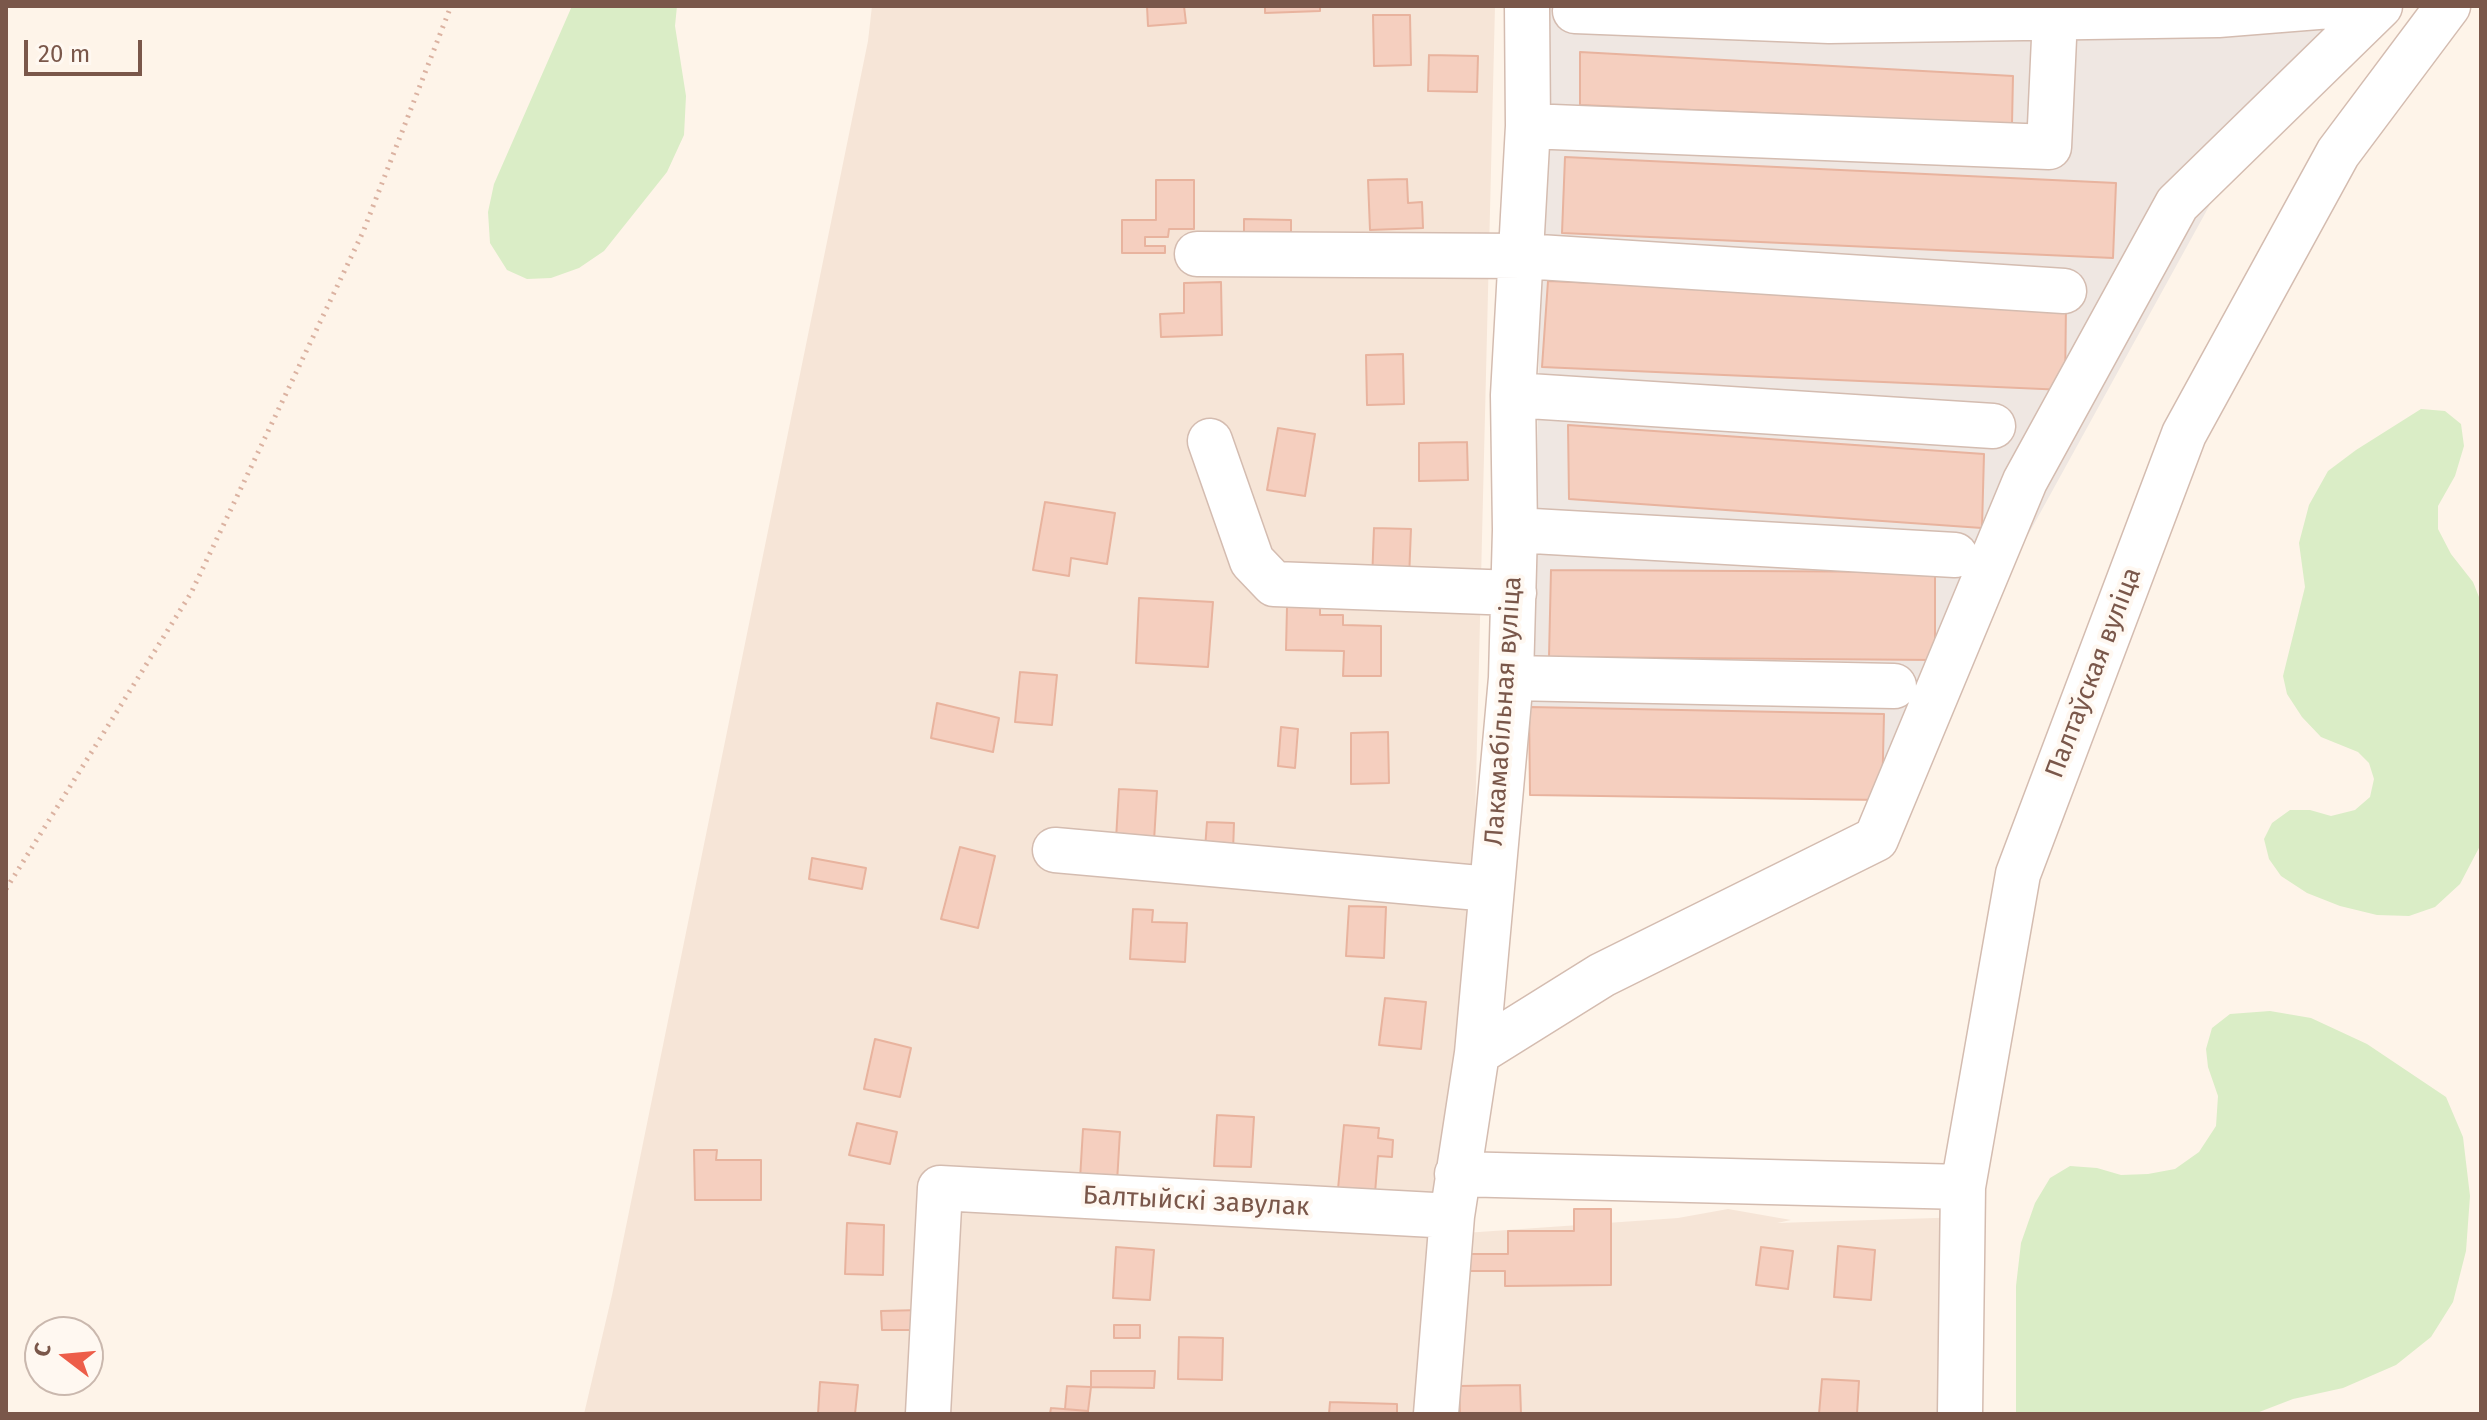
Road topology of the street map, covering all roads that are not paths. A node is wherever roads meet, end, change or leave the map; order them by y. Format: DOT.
graph roads {
  1 [pos="1527,6"];
  2 [pos="2330,6"];
  3 [pos="2380,6"];
  4 [pos="2448,6"];
  5 [pos="1575,11"];
  6 [pos="1829,13"];
  7 [pos="2055,17"];
  8 [pos="1528,126"];
  9 [pos="1197,254"];
  10 [pos="1523,256"];
  11 [pos="2064,291"];
  12 [pos="1513,395"];
  13 [pos="1993,426"];
  14 [pos="1210,441"];
  15 [pos="1515,530"];
  16 [pos="1955,555"];
  17 [pos="1514,593"];
  18 [pos="1511,678"];
  19 [pos="1894,686"];
  20 [pos="1055,850"];
  21 [pos="1490,889"];
  22 [pos="1477,1053"];
  23 [pos="1457,1174"];
  24 [pos="1963,1187"];
  25 [pos="1452,1216"];
  26 [pos="928,1414"];
  27 [pos="1436,1414"];
  28 [pos="1960,1414"];
  1 -- 8 [label="street, Лакамабільная вуліца"];
  2 -- 7 [label="street"];
  3 -- 22 [label="street"];
  4 -- 24 [label="street, Палтаўская вуліца"];
  5 -- 6 [label="street"];
  6 -- 7 [label="street"];
  7 -- 8 [label="street"];
  8 -- 10 [label="street, Лакамабільная вуліца"];
  9 -- 10 [label="street"];
  10 -- 11 [label="street"];
  10 -- 12 [label="street, Лакамабільная вуліца"];
  12 -- 13 [label="street"];
  12 -- 15 [label="street, Лакамабільная вуліца"];
  14 -- 17 [label="street"];
  15 -- 16 [label="street"];
  15 -- 17 [label="street, Лакамабільная вуліца"];
  17 -- 18 [label="street, Лакамабільная вуліца"];
  18 -- 19 [label="street"];
  18 -- 21 [label="street, Лакамабільная вуліца"];
  20 -- 21 [label="street"];
  21 -- 22 [label="street, Лакамабільная вуліца"];
  22 -- 23 [label="street, Лакамабільная вуліца"];
  23 -- 24 [label="street"];
  23 -- 25 [label="street, Лакамабільная вуліца"];
  24 -- 28 [label="street, Палтаўская вуліца"];
  25 -- 26 [label="street, Балтыйскі завулак"];
  25 -- 27 [label="street, Лакамабільная вуліца"];
}
